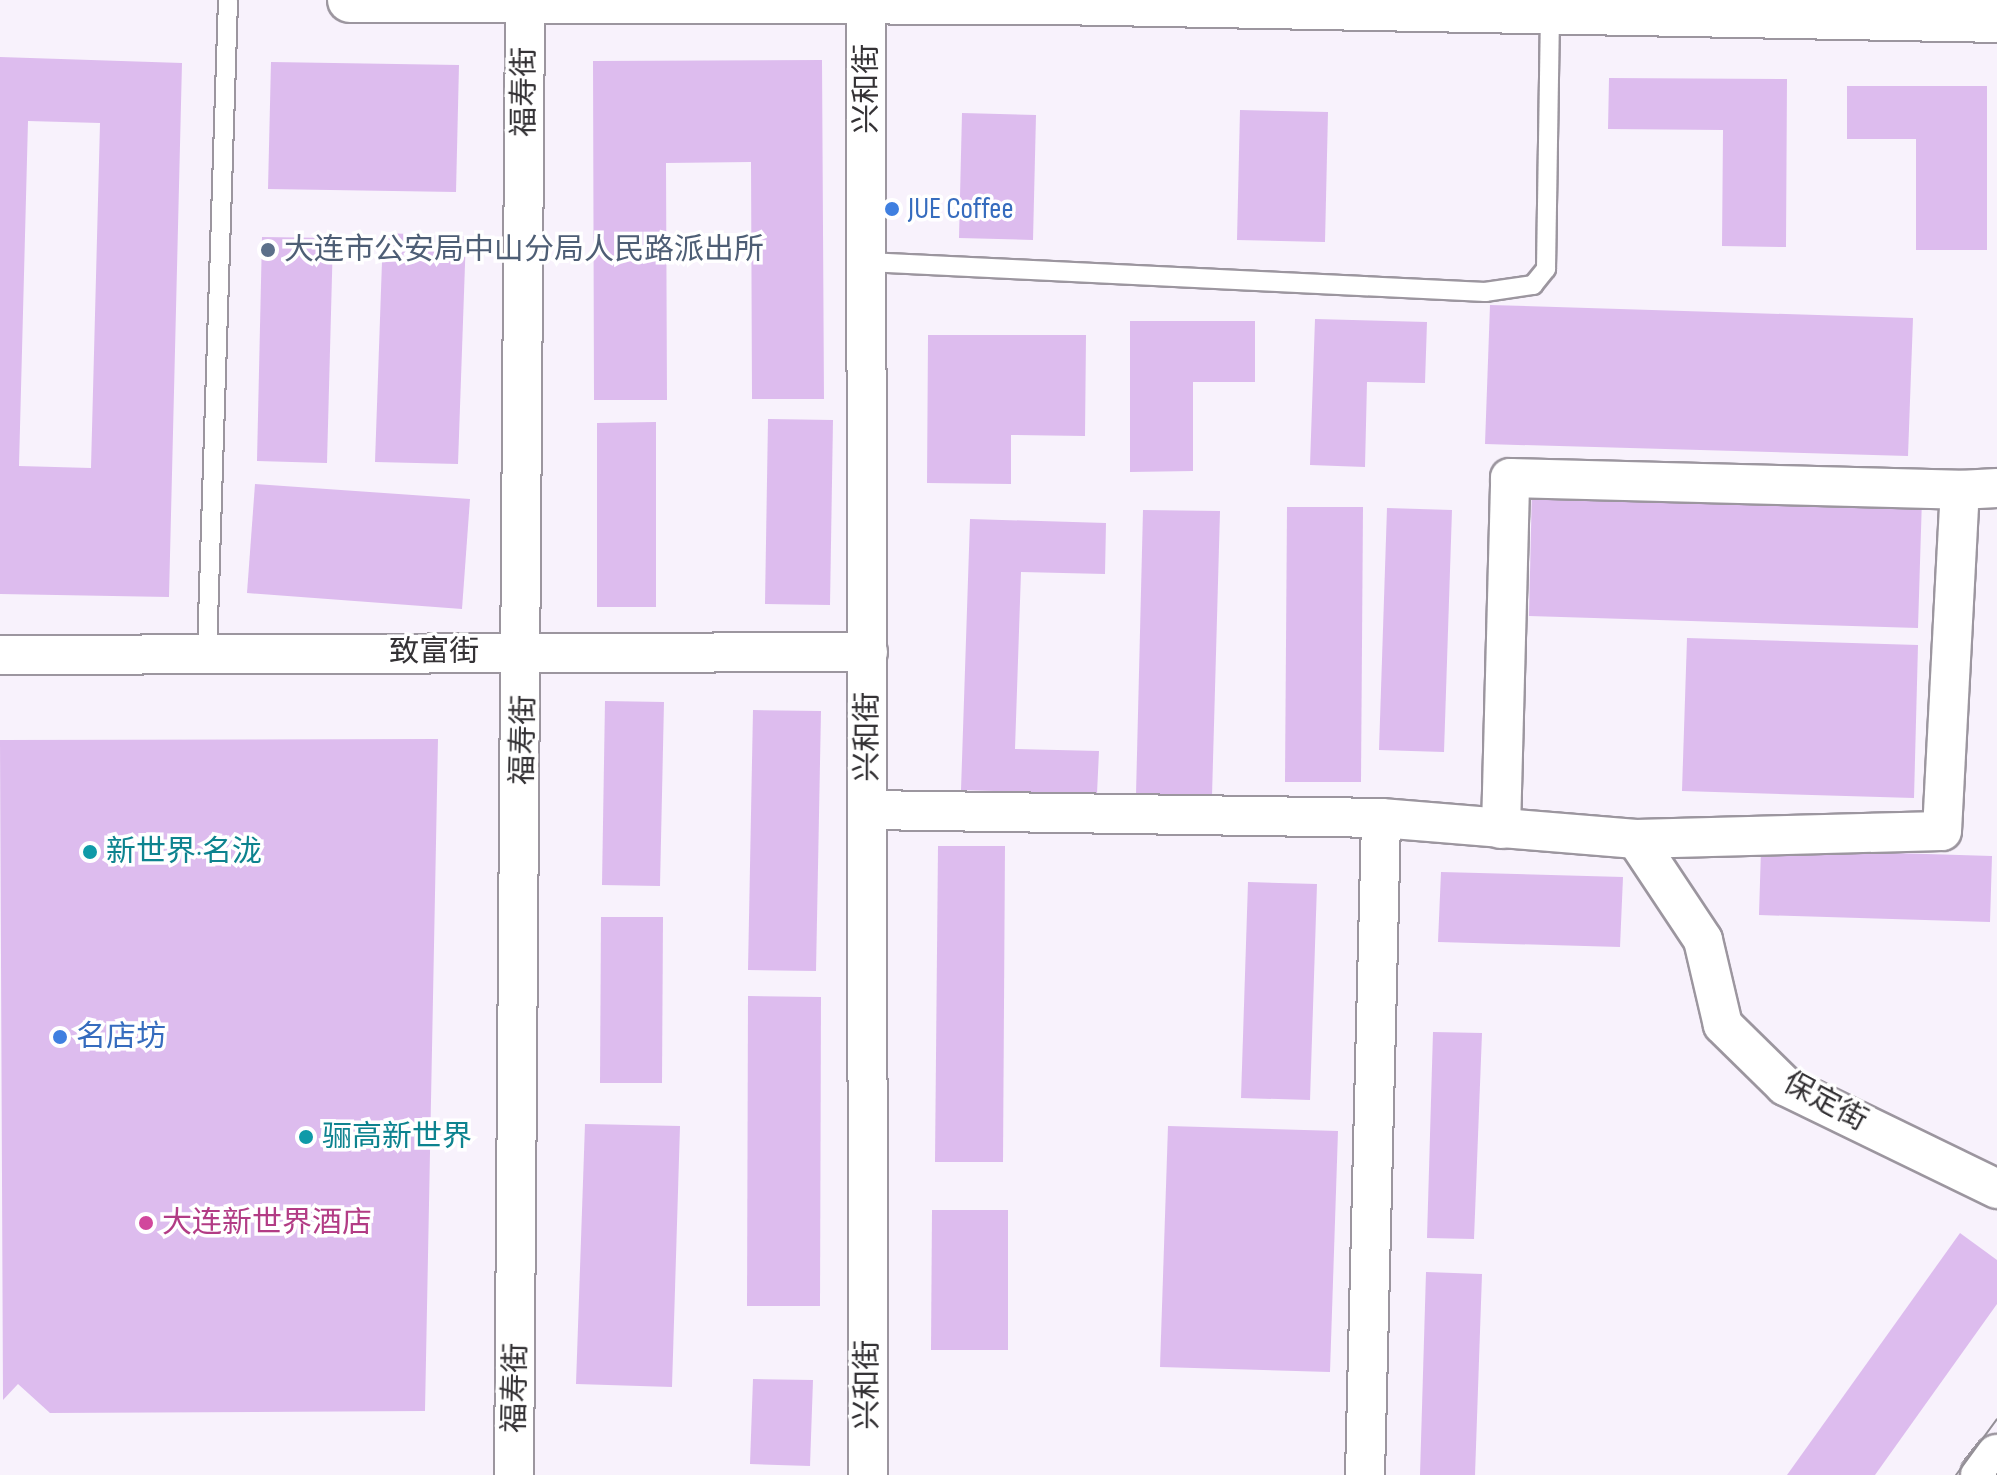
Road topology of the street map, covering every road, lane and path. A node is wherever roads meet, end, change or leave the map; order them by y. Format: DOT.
graph roads {
  1 [pos="228,0"];
  2 [pos="350,0"];
  3 [pos="867,1"];
  4 [pos="1056,1"];
  5 [pos="525,4"];
  6 [pos="1550,11"];
  7 [pos="1997,20"];
  8 [pos="867,262"];
  9 [pos="1997,488"];
  10 [pos="1960,490"];
  11 [pos="207,651"];
  12 [pos="526,652"];
  13 [pos="868,652"];
  14 [pos="0,655"];
  15 [pos="868,810"];
  16 [pos="1381,818"];
  17 [pos="1501,829"];
  18 [pos="1636,839"];
  19 [pos="1997,1189"];
  20 [pos="1997,1457"];
  21 [pos="514,1475"];
  22 [pos="868,1475"];
  23 [pos="1365,1475"];
  24 [pos="1983,1475"];
  1 -- 11 [label="lane"];
  2 -- 5 [label="street"];
  3 -- 4 [label="street"];
  3 -- 5 [label="street"];
  3 -- 8 [label="street, 兴和街"];
  4 -- 6 [label="street"];
  5 -- 12 [label="street, 福寿街"];
  6 -- 7 [label="street"];
  6 -- 8 [label="lane"];
  8 -- 13 [label="street, 兴和街"];
  9 -- 10 [label="street"];
  10 -- 17 [label="street"];
  10 -- 18 [label="street"];
  11 -- 12 [label="street, 致富街"];
  11 -- 14 [label="street, 致富街"];
  12 -- 13 [label="street, 致富街"];
  12 -- 21 [label="street, 福寿街"];
  13 -- 15 [label="street, 兴和街"];
  15 -- 16 [label="street"];
  15 -- 22 [label="street, 兴和街"];
  16 -- 17 [label="street"];
  16 -- 23 [label="street"];
  17 -- 18 [label="street"];
  18 -- 19 [label="street, 保定街"];
  20 -- 24 [label="street"];
}
